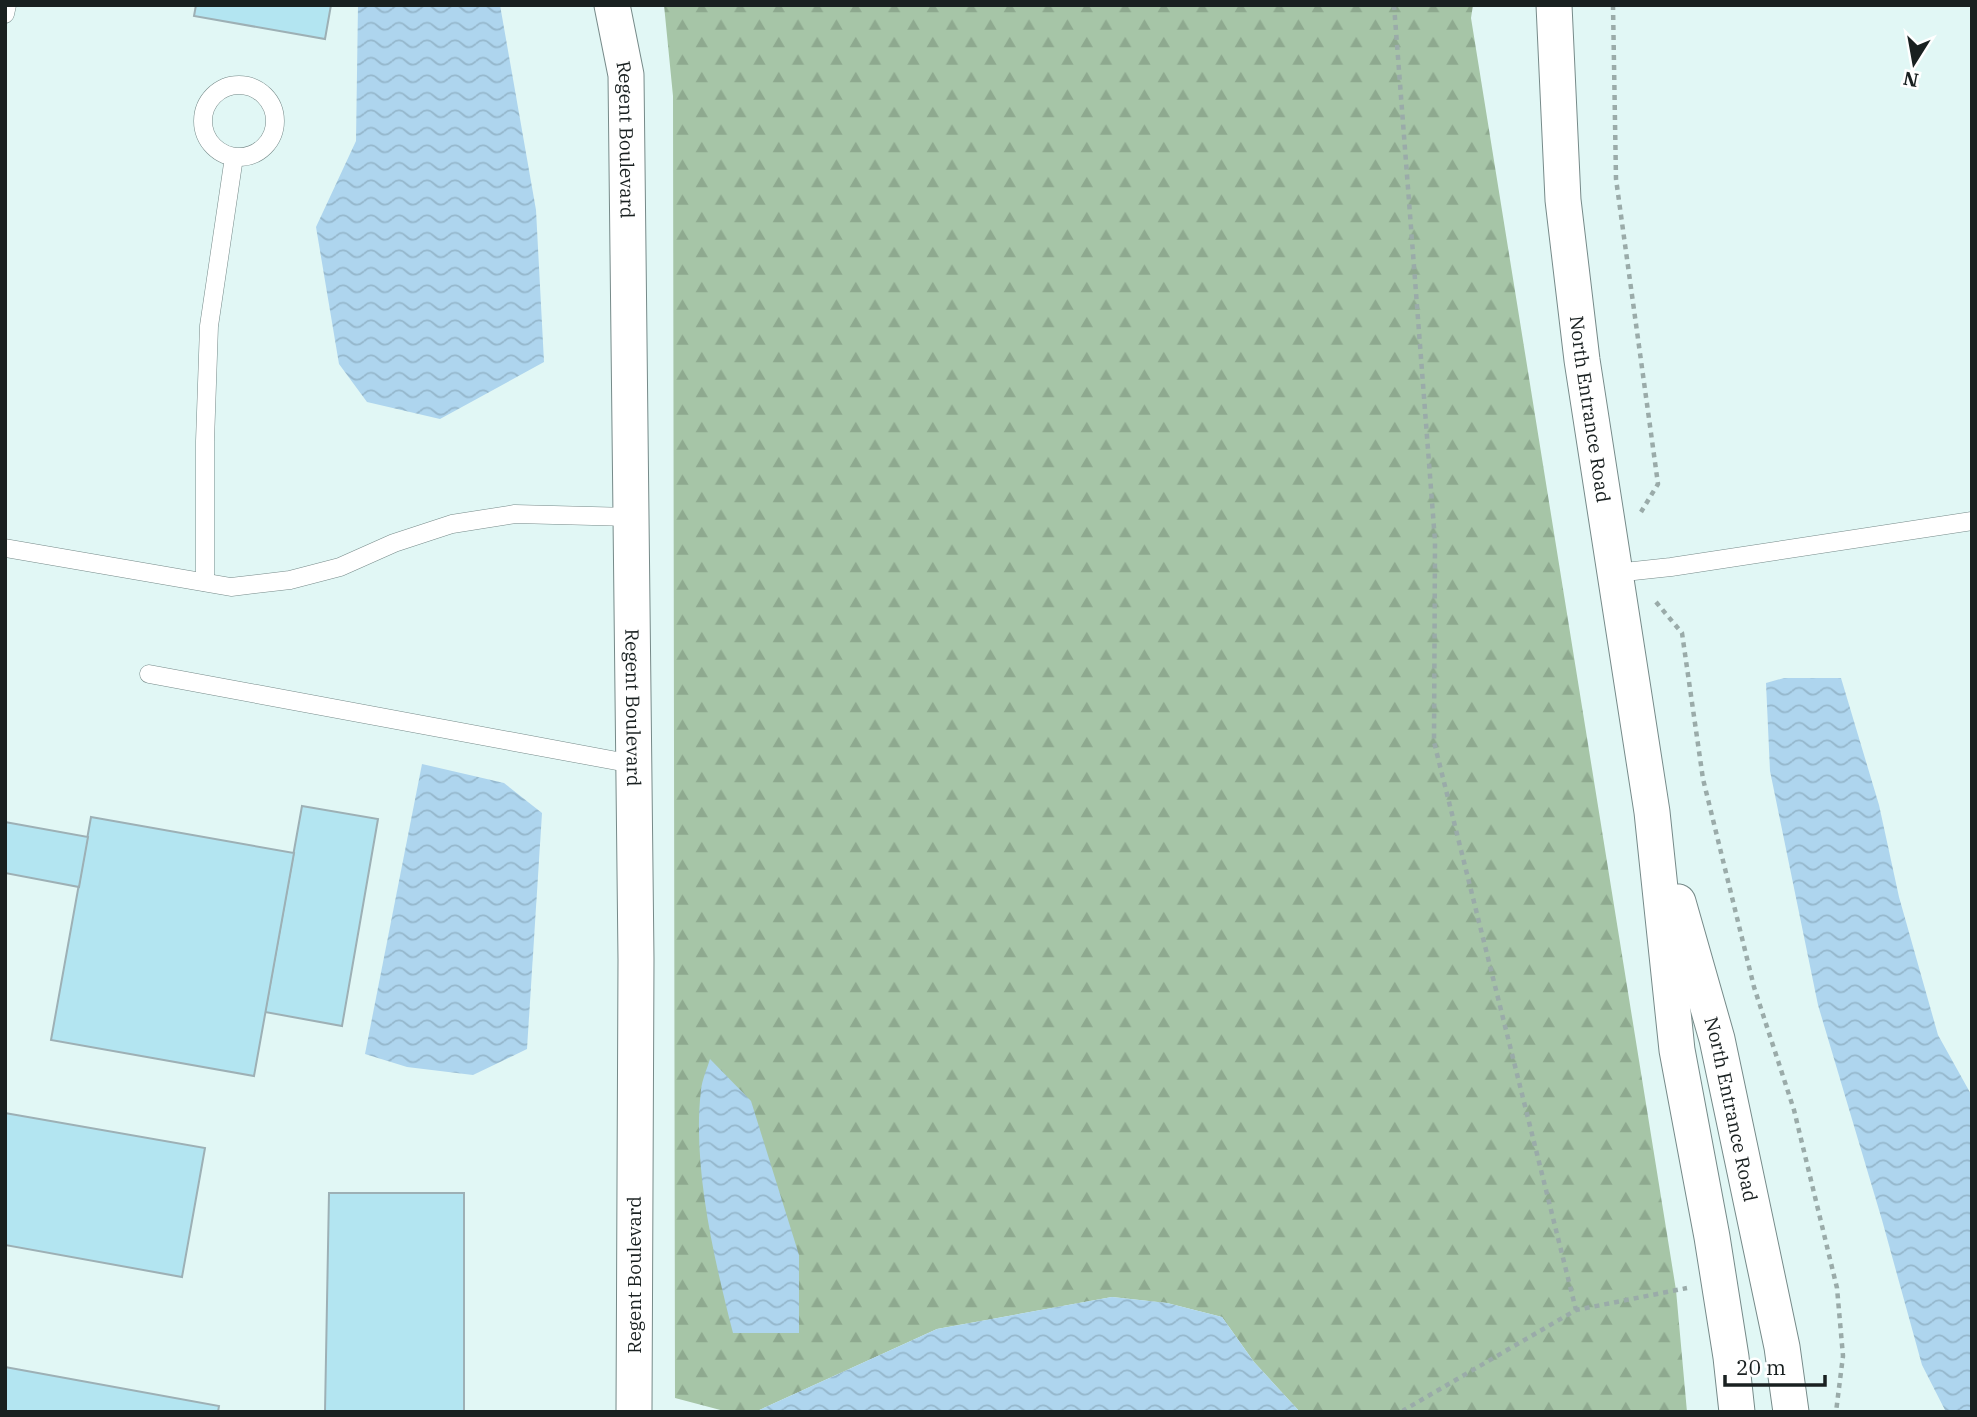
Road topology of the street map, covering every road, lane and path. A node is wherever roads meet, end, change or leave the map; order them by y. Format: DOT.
graph roads {
  1 [pos="7,5"];
  2 [pos="612,5"];
  3 [pos="1394,5"];
  4 [pos="1554,5"];
  5 [pos="1613,5"];
  6 [pos="5,14"];
  7 [pos="234,156"];
  8 [pos="1639,516"];
  9 [pos="631,517"];
  10 [pos="1972,521"];
  11 [pos="5,548"];
  12 [pos="1649,569"];
  13 [pos="1615,573"];
  14 [pos="205,582"];
  15 [pos="149,674"];
  16 [pos="633,764"];
  17 [pos="1652,812"];
  18 [pos="1718,1282"];
  19 [pos="1576,1310"];
  20 [pos="634,1412"];
  21 [pos="1405,1412"];
  22 [pos="1737,1412"];
  23 [pos="1791,1412"];
  24 [pos="1836,1412"];
  1 -- 6 [label="lane"];
  2 -- 9 [label="street, Regent Boulevard"];
  3 -- 19 [label="path"];
  4 -- 13 [label="street, North Entrance Road"];
  5 -- 8 [label="path"];
  7 -- 7 [label="lane"];
  7 -- 14 [label="lane"];
  9 -- 14 [label="lane"];
  9 -- 16 [label="street, Regent Boulevard"];
  10 -- 12 [label="lane"];
  11 -- 14 [label="lane"];
  12 -- 13 [label="lane"];
  12 -- 24 [label="path"];
  13 -- 17 [label="street, North Entrance Road"];
  15 -- 16 [label="lane"];
  16 -- 20 [label="street, Regent Boulevard"];
  17 -- 18 [label="street, North Entrance Road"];
  17 -- 23 [label="street, North Entrance Road"];
  18 -- 19 [label="path"];
  18 -- 22 [label="street, North Entrance Road"];
  19 -- 21 [label="path"];
}
